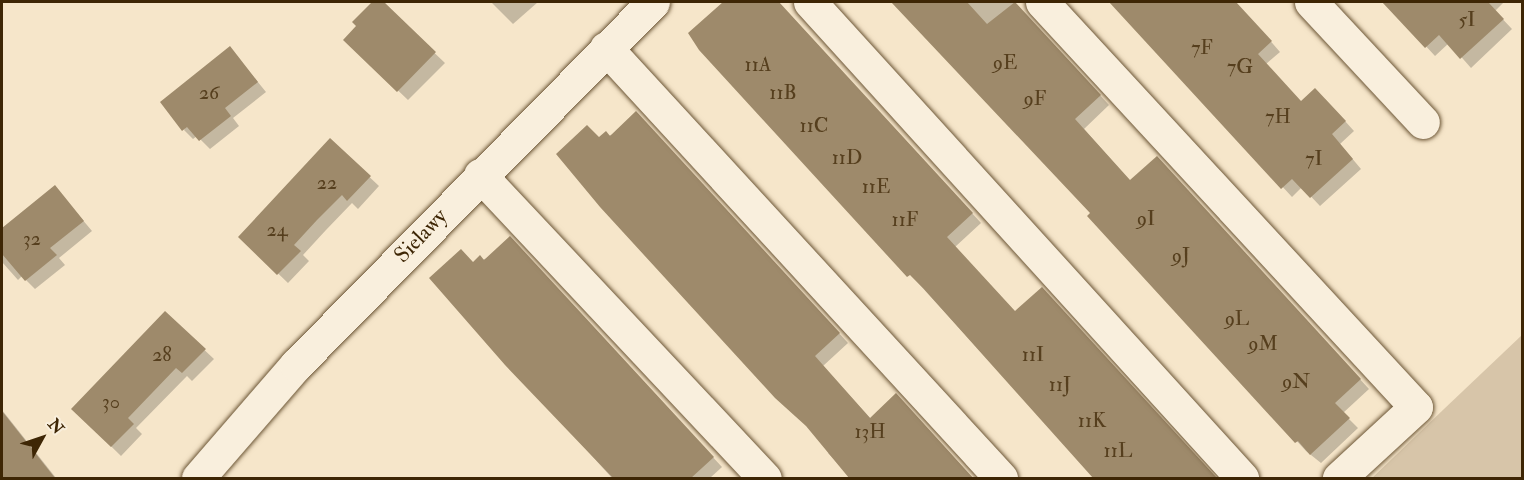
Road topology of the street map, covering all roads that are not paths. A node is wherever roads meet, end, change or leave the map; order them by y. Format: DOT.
graph roads {
  1 [pos="653,2"];
  2 [pos="810,2"];
  3 [pos="1041,2"];
  4 [pos="1311,2"];
  5 [pos="606,48"];
  6 [pos="1422,122"];
  7 [pos="480,175"];
  8 [pos="198,478"];
  9 [pos="765,478"];
  10 [pos="1001,478"];
  11 [pos="1242,478"];
  12 [pos="1339,478"];
  1 -- 5 [label="street, Sielawy"];
  2 -- 11 [label="street"];
  3 -- 12 [label="street"];
  4 -- 6 [label="street"];
  5 -- 7 [label="street, Sielawy"];
  5 -- 10 [label="street"];
  7 -- 8 [label="street, Sielawy"];
  7 -- 9 [label="street"];
}
